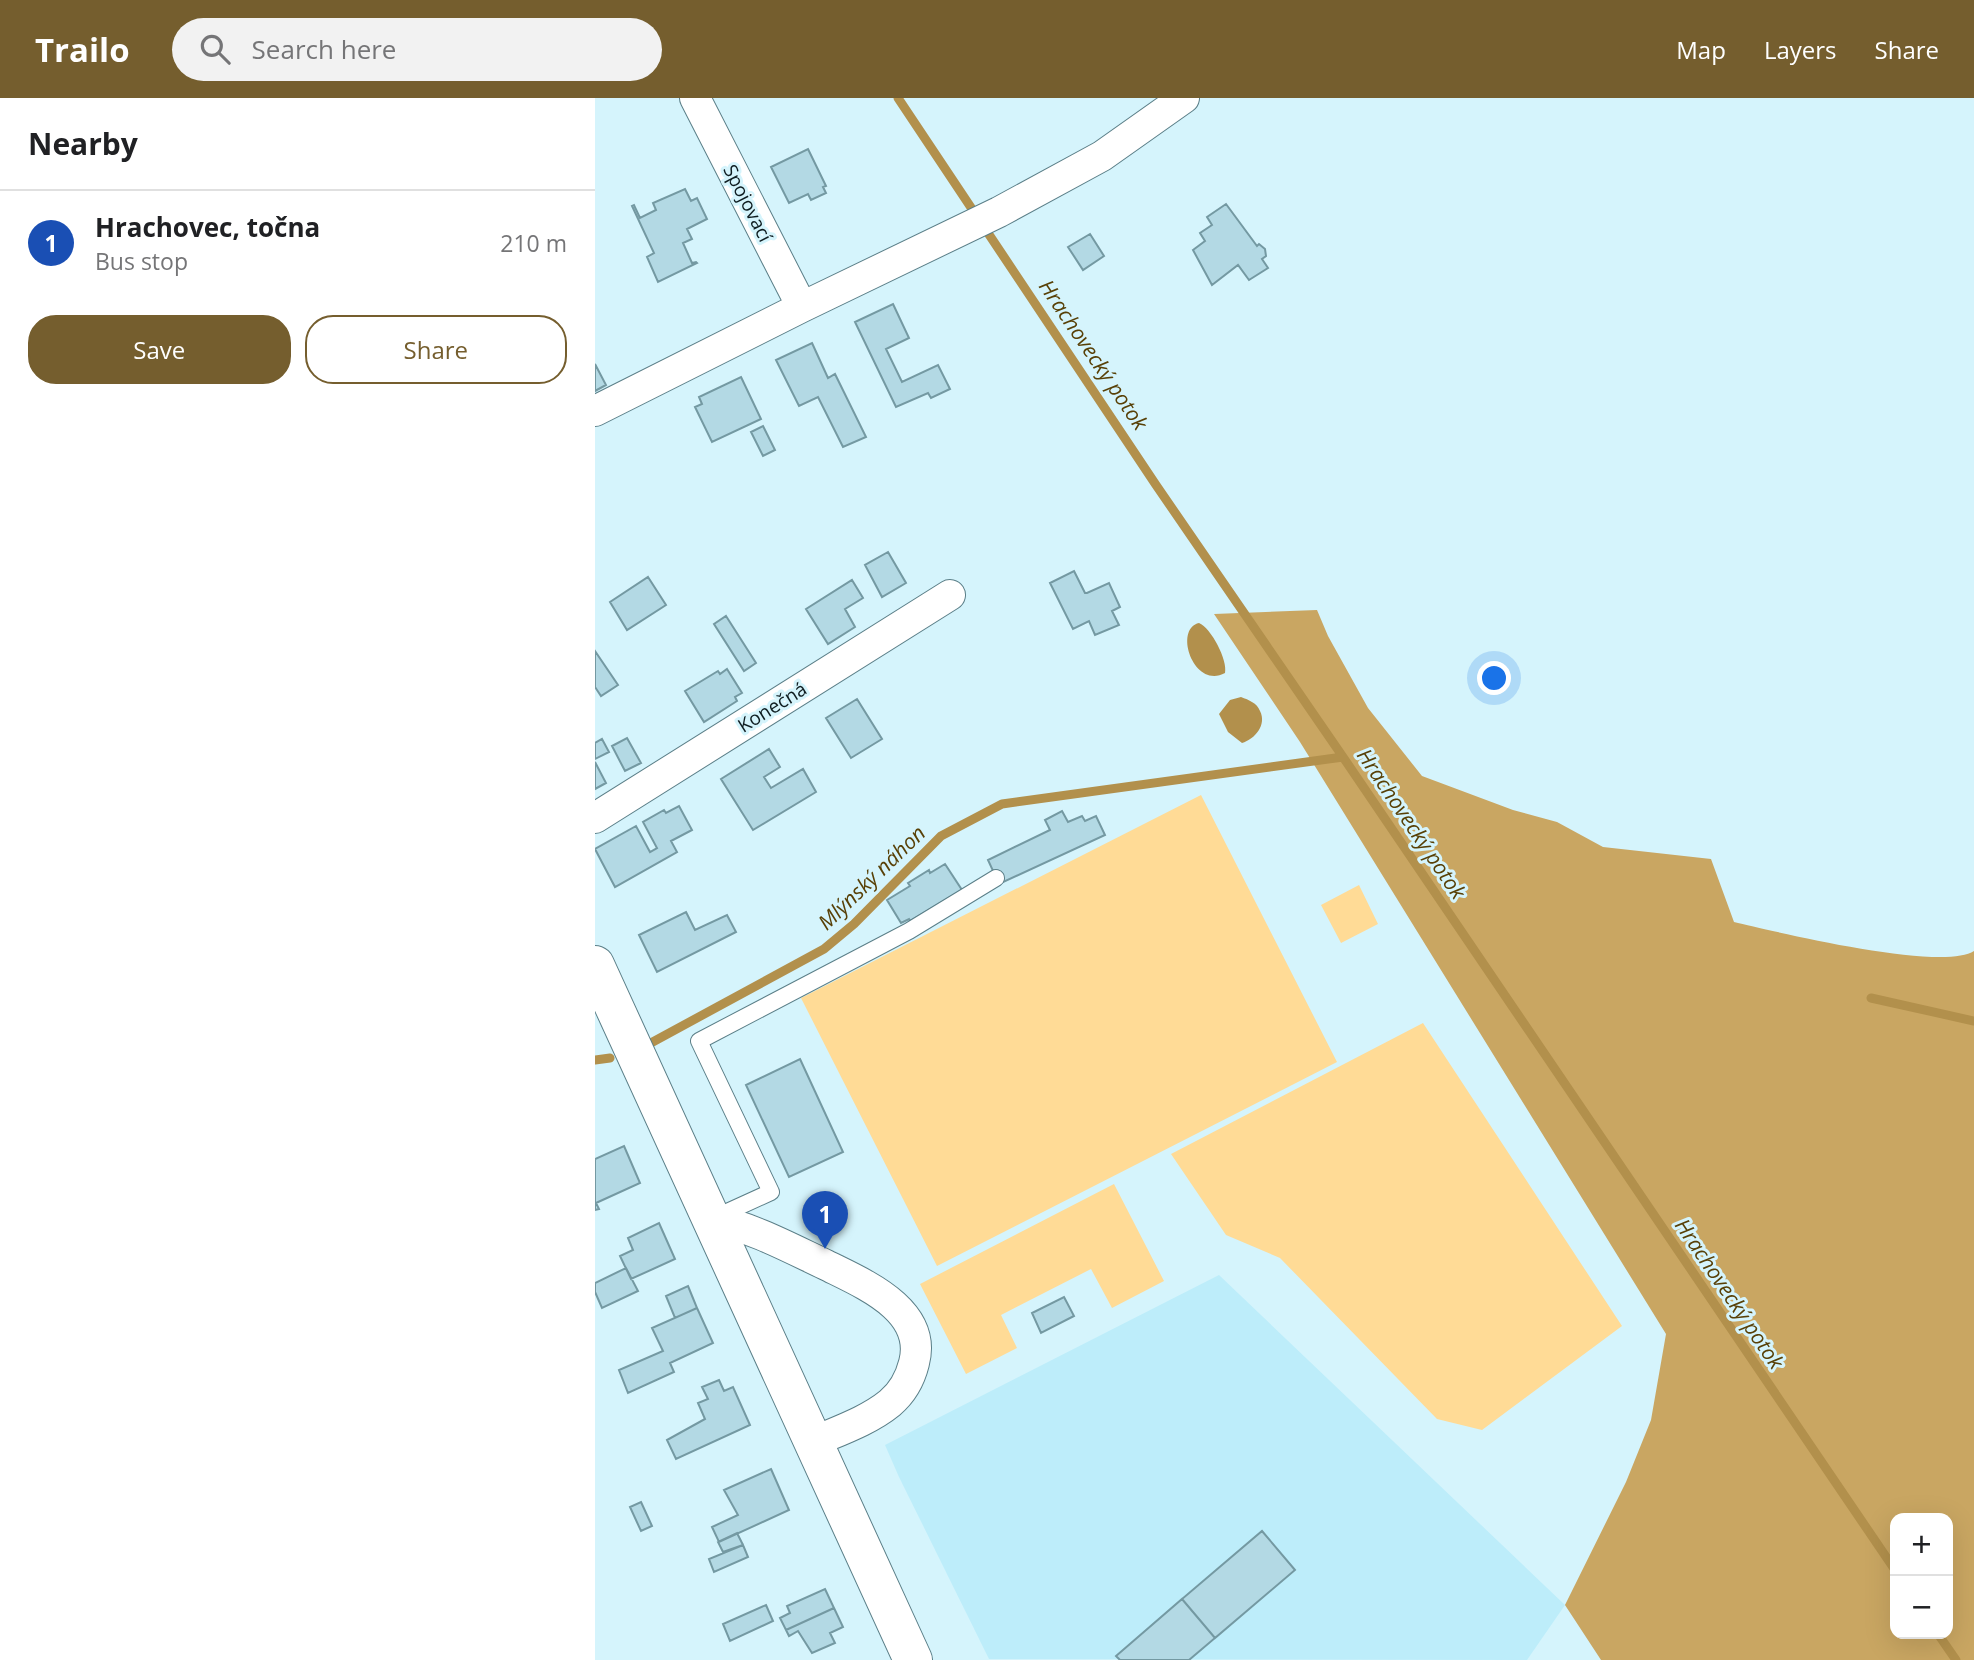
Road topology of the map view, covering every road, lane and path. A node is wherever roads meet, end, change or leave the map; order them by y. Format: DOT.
graph roads {
  1 [pos="695,98"];
  2 [pos="1184,98"];
  3 [pos="802,307"];
  4 [pos="595,411"];
  5 [pos="950,595"];
  6 [pos="595,818"];
  7 [pos="996,878"];
  8 [pos="595,965"];
  9 [pos="712,1219"];
  10 [pos="813,1442"];
  11 [pos="913,1660"];
  1 -- 3 [label="street, Spojovací"];
  2 -- 3 [label="street"];
  3 -- 4 [label="street"];
  5 -- 6 [label="street, Konečná"];
  7 -- 9 [label="lane"];
  8 -- 9 [label="street"];
  9 -- 10 [label="street"];
  9 -- 10 [label="street"];
  10 -- 11 [label="street"];
}
